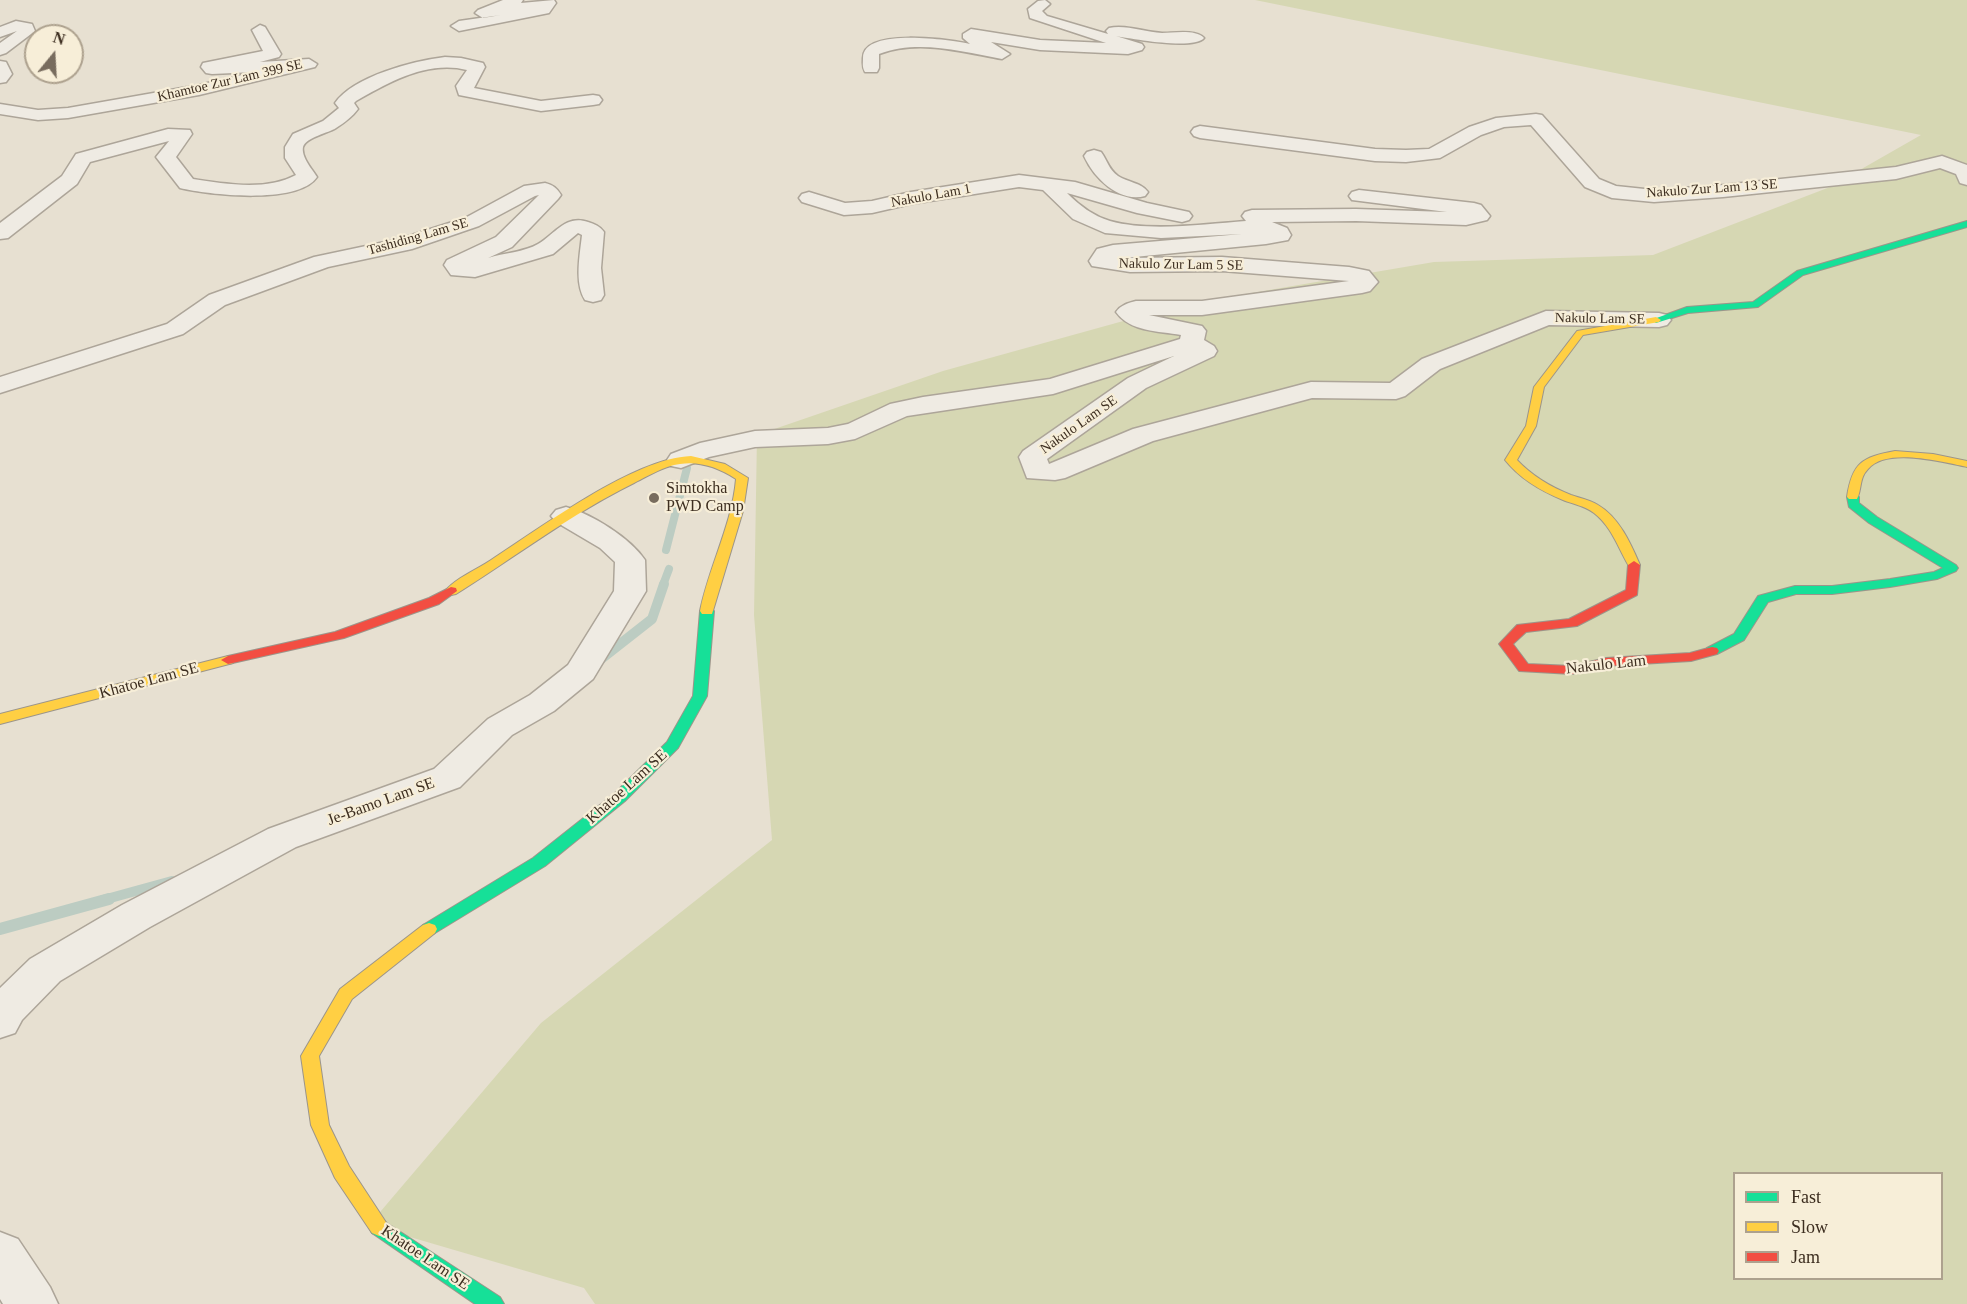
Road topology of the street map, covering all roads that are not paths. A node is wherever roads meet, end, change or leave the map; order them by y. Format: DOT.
graph roads {
  1 [pos="516,0"];
  2 [pos="1041,2"];
  3 [pos="459,26"];
  4 [pos="260,30"];
  5 [pos="0,32"];
  6 [pos="1196,38"];
  7 [pos="1136,47"];
  8 [pos="0,50"];
  9 [pos="1173,54"];
  10 [pos="0,66"];
  11 [pos="871,68"];
  12 [pos="0,78"];
  13 [pos="593,100"];
  14 [pos="0,109"];
  15 [pos="1200,132"];
  16 [pos="1094,156"];
  17 [pos="1967,179"];
  18 [pos="1055,186"];
  19 [pos="1359,196"];
  20 [pos="808,198"];
  21 [pos="1144,209"];
  22 [pos="1967,224"];
  23 [pos="0,233"];
  24 [pos="593,296"];
  25 [pos="1659,320"];
  26 [pos="1191,343"];
  27 [pos="0,385"];
  28 [pos="681,460"];
  29 [pos="1967,464"];
  30 [pos="566,516"];
  31 [pos="0,719"];
  32 [pos="0,1021"];
  33 [pos="0,1255"];
  34 [pos="32,1304"];
  35 [pos="493,1304"];
  1 -- 3 [label="street"];
  2 -- 6 [label="street"];
  2 -- 7 [label="street"];
  4 -- 14 [label="street, Khamtoe Zur Lam 399 SE"];
  5 -- 8 [label="street"];
  7 -- 9 [label="street"];
  7 -- 11 [label="street"];
  10 -- 12 [label="street"];
  13 -- 23 [label="street"];
  15 -- 17 [label="street, Nakulo Zur Lam 13 SE"];
  16 -- 21 [label="street"];
  18 -- 20 [label="street, Nakulo Lam 1"];
  18 -- 21 [label="street, Nakulo Lam 1"];
  18 -- 26 [label="street, Nakulo Zur Lam 5 SE"];
  19 -- 21 [label="street, Nakulo Lam 1"];
  22 -- 25 [label="street"];
  24 -- 27 [label="street, Tashiding Lam SE"];
  25 -- 26 [label="street, Nakulo Lam SE"];
  25 -- 29 [label="street, Nakulo Lam"];
  26 -- 28 [label="street, Nakulo Lam SE"];
  28 -- 30 [label="street, Khatoe Lam SE"];
  28 -- 35 [label="street, Khatoe Lam SE"];
  30 -- 31 [label="street, Khatoe Lam SE"];
  30 -- 32 [label="street, Je-Bamo Lam SE"];
  33 -- 34 [label="street"];
}
